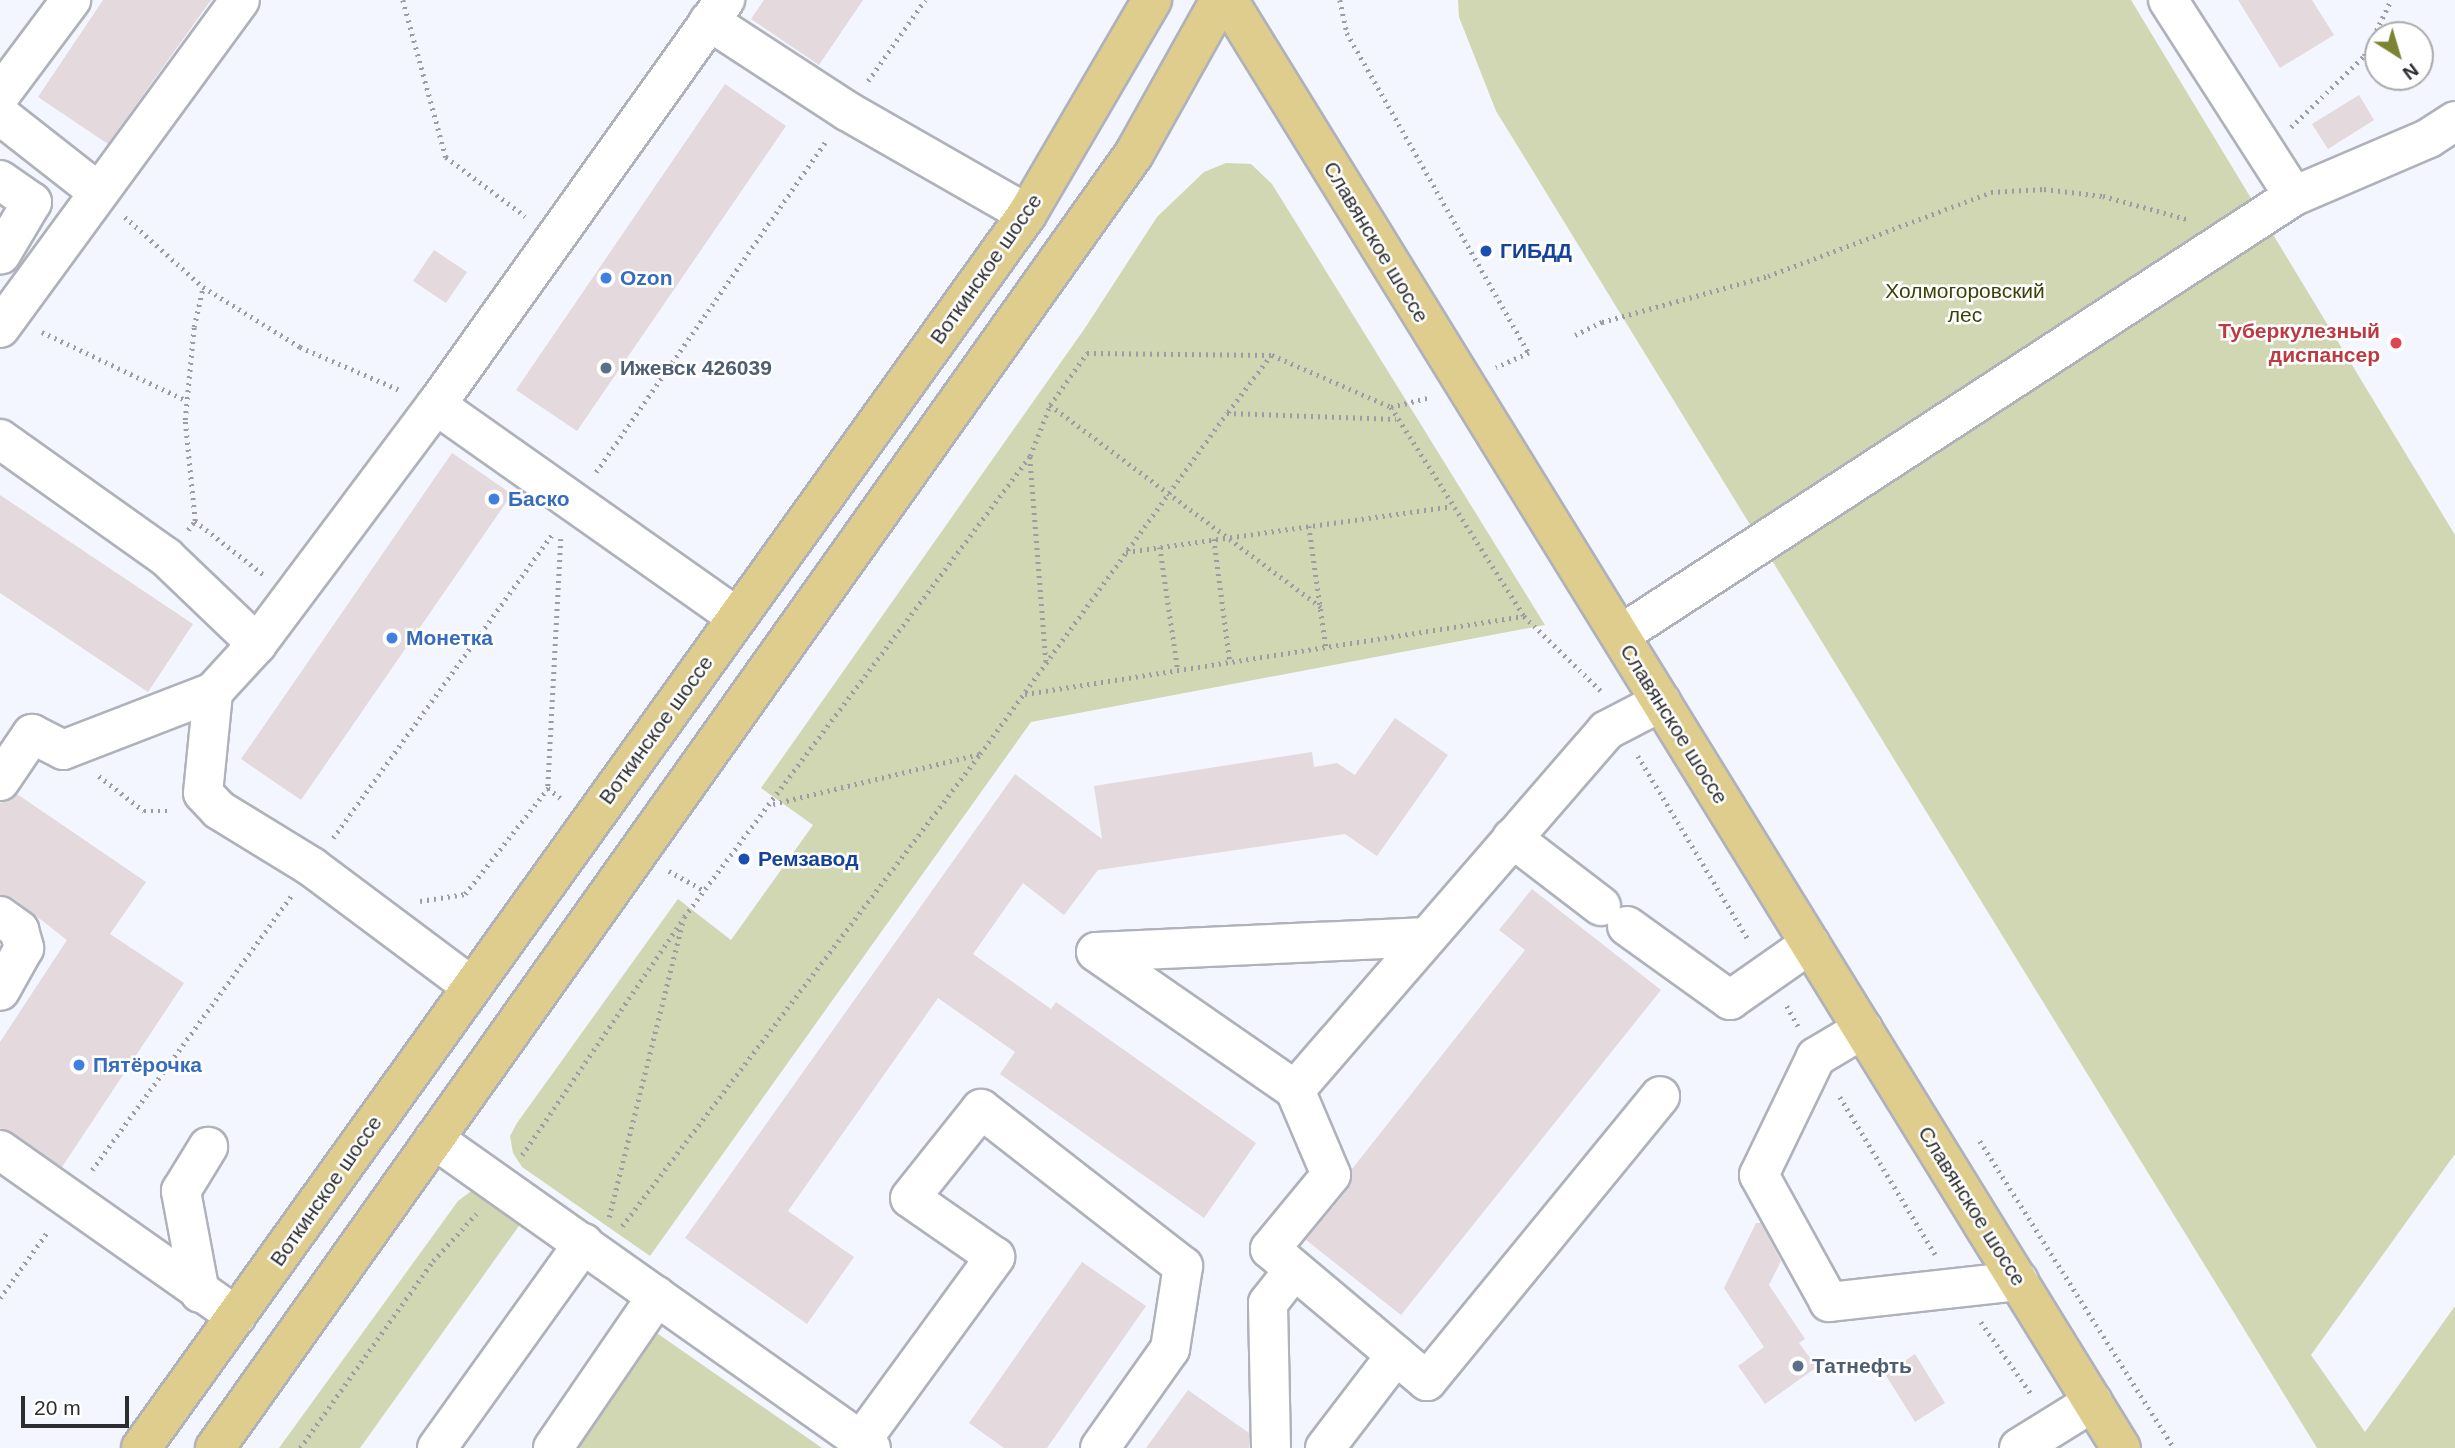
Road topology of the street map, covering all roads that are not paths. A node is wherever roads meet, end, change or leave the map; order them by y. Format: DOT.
graph roads {
  1 [pos="71,0"];
  2 [pos="240,0"];
  3 [pos="1152,0"];
  4 [pos="1220,0"];
  5 [pos="1228,0"];
  6 [pos="2168,0"];
  7 [pos="717,10"];
  8 [pos="0,95"];
  9 [pos="0,115"];
  10 [pos="2455,121"];
  11 [pos="0,180"];
  12 [pos="97,191"];
  13 [pos="2294,196"];
  14 [pos="1027,214"];
  15 [pos="1,254"];
  16 [pos="4,322"];
  17 [pos="436,405"];
  18 [pos="0,439"];
  19 [pos="737,617"];
  20 [pos="1620,635"];
  21 [pos="257,644"];
  22 [pos="213,692"];
  23 [pos="1661,702"];
  24 [pos="0,780"];
  25 [pos="1513,838"];
  26 [pos="0,916"];
  27 [pos="1427,937"];
  28 [pos="1810,944"];
  29 [pos="471,986"];
  30 [pos="0,991"];
  31 [pos="1863,1029"];
  32 [pos="1295,1090"];
  33 [pos="1660,1096"];
  34 [pos="434,1139"];
  35 [pos="208,1147"];
  36 [pos="0,1150"];
  37 [pos="592,1249"];
  38 [pos="1294,1270"];
  39 [pos="2019,1281"];
  40 [pos="200,1293"];
  41 [pos="657,1296"];
  42 [pos="236,1316"];
  43 [pos="1396,1355"];
  44 [pos="2093,1402"];
  45 [pos="866,1445"];
  46 [pos="141,1448"];
  47 [pos="215,1448"];
  48 [pos="437,1448"];
  49 [pos="553,1448"];
  50 [pos="1100,1448"];
  51 [pos="1271,1448"];
  52 [pos="1325,1448"];
  53 [pos="2019,1448"];
  54 [pos="2121,1448"];
  1 -- 8 [label="lane"];
  2 -- 12 [label="lane"];
  3 -- 14 [label="main road, Воткинское шоссе"];
  4 -- 34 [label="main road"];
  5 -- 20 [label="main road, Славянское шоссе"];
  6 -- 13 [label="lane"];
  7 -- 14 [label="lane"];
  7 -- 17 [label="lane"];
  9 -- 12 [label="lane"];
  10 -- 13 [label="lane"];
  11 -- 15 [label="lane"];
  12 -- 16 [label="lane"];
  13 -- 20 [label="lane"];
  14 -- 19 [label="main road, Воткинское шоссе"];
  17 -- 19 [label="lane"];
  17 -- 21 [label="lane"];
  18 -- 21 [label="lane"];
  19 -- 29 [label="main road, Воткинское шоссе"];
  20 -- 23 [label="main road, Славянское шоссе"];
  21 -- 22 [label="lane"];
  22 -- 24 [label="lane"];
  22 -- 29 [label="lane"];
  23 -- 25 [label="lane"];
  23 -- 28 [label="main road, Славянское шоссе"];
  25 -- 27 [label="lane"];
  25 -- 28 [label="lane"];
  26 -- 30 [label="lane"];
  27 -- 32 [label="lane"];
  27 -- 32 [label="lane"];
  28 -- 31 [label="main road, Славянское шоссе"];
  29 -- 42 [label="main road, Воткинское шоссе"];
  31 -- 39 [label="main road, Славянское шоссе"];
  31 -- 39 [label="lane"];
  32 -- 38 [label="lane"];
  33 -- 43 [label="lane"];
  34 -- 37 [label="lane"];
  34 -- 47 [label="main road"];
  35 -- 40 [label="lane"];
  36 -- 40 [label="lane"];
  37 -- 41 [label="lane"];
  37 -- 48 [label="lane"];
  38 -- 43 [label="lane"];
  38 -- 51 [label="lane"];
  39 -- 44 [label="main road, Славянское шоссе"];
  40 -- 42 [label="lane"];
  41 -- 45 [label="lane"];
  41 -- 49 [label="lane"];
  42 -- 46 [label="main road, Воткинское шоссе"];
  43 -- 52 [label="lane"];
  44 -- 53 [label="lane"];
  44 -- 54 [label="main road, Славянское шоссе"];
  45 -- 50 [label="lane"];
}
